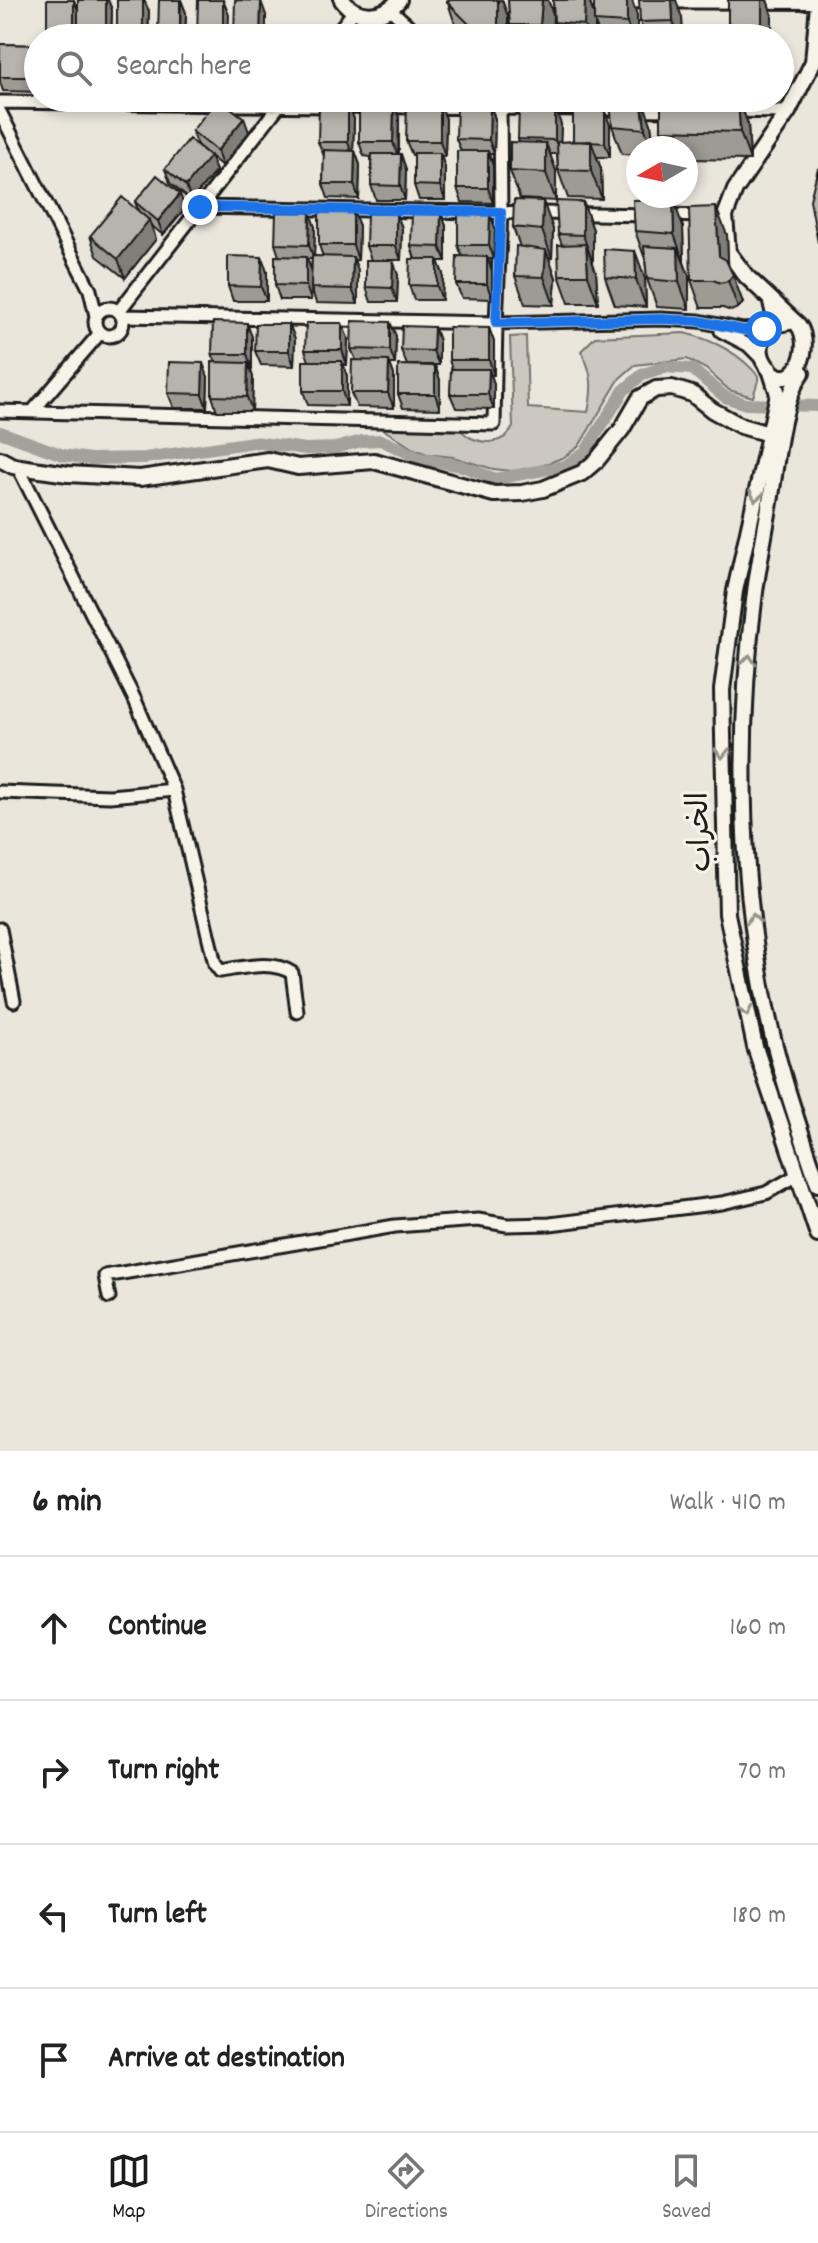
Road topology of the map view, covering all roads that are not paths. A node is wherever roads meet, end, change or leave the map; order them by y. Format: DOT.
graph roads {
  1 [pos="342,0"];
  2 [pos="532,0"];
  3 [pos="818,3"];
  4 [pos="394,4"];
  5 [pos="354,11"];
  6 [pos="344,24"];
  7 [pos="410,24"];
  8 [pos="794,100"];
  9 [pos="0,102"];
  10 [pos="24,102"];
  11 [pos="0,112"];
  12 [pos="274,112"];
  13 [pos="500,112"];
  14 [pos="788,112"];
  15 [pos="200,207"];
  16 [pos="501,212"];
  17 [pos="725,216"];
  18 [pos="90,290"];
  19 [pos="767,297"];
  20 [pos="118,311"];
  21 [pos="96,316"];
  22 [pos="148,317"];
  23 [pos="699,321"];
  24 [pos="794,321"];
  25 [pos="496,323"];
  26 [pos="771,326"];
  27 [pos="122,329"];
  28 [pos="100,333"];
  29 [pos="816,340"];
  30 [pos="767,365"];
  31 [pos="810,368"];
  32 [pos="784,395"];
  33 [pos="0,411"];
  34 [pos="32,412"];
  35 [pos="775,426"];
  36 [pos="0,459"];
  37 [pos="18,467"];
  38 [pos="174,790"];
  39 [pos="0,792"];
  40 [pos="0,929"];
  41 [pos="14,1001"];
  42 [pos="297,1012"];
  43 [pos="796,1176"];
  44 [pos="818,1184"];
  45 [pos="818,1235"];
  46 [pos="109,1297"];
  1 -- 5 [label="main road"];
  2 -- 3 [label="main road"];
  3 -- 8 [label="main road"];
  4 -- 5 [label="main road"];
  4 -- 7 [label="street"];
  5 -- 6 [label="street"];
  9 -- 10 [label="street"];
  11 -- 18 [label="street"];
  12 -- 15 [label="street"];
  13 -- 16 [label="street"];
  14 -- 17 [label="main road"];
  15 -- 16 [label="street"];
  15 -- 20 [label="street"];
  16 -- 17 [label="street"];
  16 -- 25 [label="street"];
  17 -- 19 [label="main road"];
  18 -- 20 [label="street"];
  18 -- 21 [label="street"];
  19 -- 24 [label="main road"];
  19 -- 26 [label="main road"];
  20 -- 21 [label="street"];
  20 -- 22 [label="street"];
  20 -- 27 [label="street"];
  21 -- 28 [label="street"];
  22 -- 25 [label="street"];
  22 -- 27 [label="street"];
  23 -- 25 [label="street"];
  23 -- 26 [label="street"];
  23 -- 30 [label="street"];
  24 -- 26 [label="main road"];
  24 -- 29 [label="main road"];
  25 -- 34 [label="street"];
  26 -- 30 [label="main road"];
  27 -- 28 [label="street"];
  28 -- 34 [label="street"];
  29 -- 31 [label="main road"];
  30 -- 31 [label="main road"];
  30 -- 32 [label="main road"];
  31 -- 32 [label="main road"];
  32 -- 35 [label="main road"];
  33 -- 34 [label="street"];
  35 -- 37 [label="main road"];
  35 -- 43 [label="main road, الخراب, one-way"];
  44 -- 35 [label="main road, one-way"];
  36 -- 37 [label="main road"];
  37 -- 38 [label="street"];
  38 -- 39 [label="street"];
  38 -- 42 [label="street"];
  40 -- 41 [label="street"];
  43 -- 45 [label="main road, الخراب"];
  43 -- 46 [label="street"];
}
